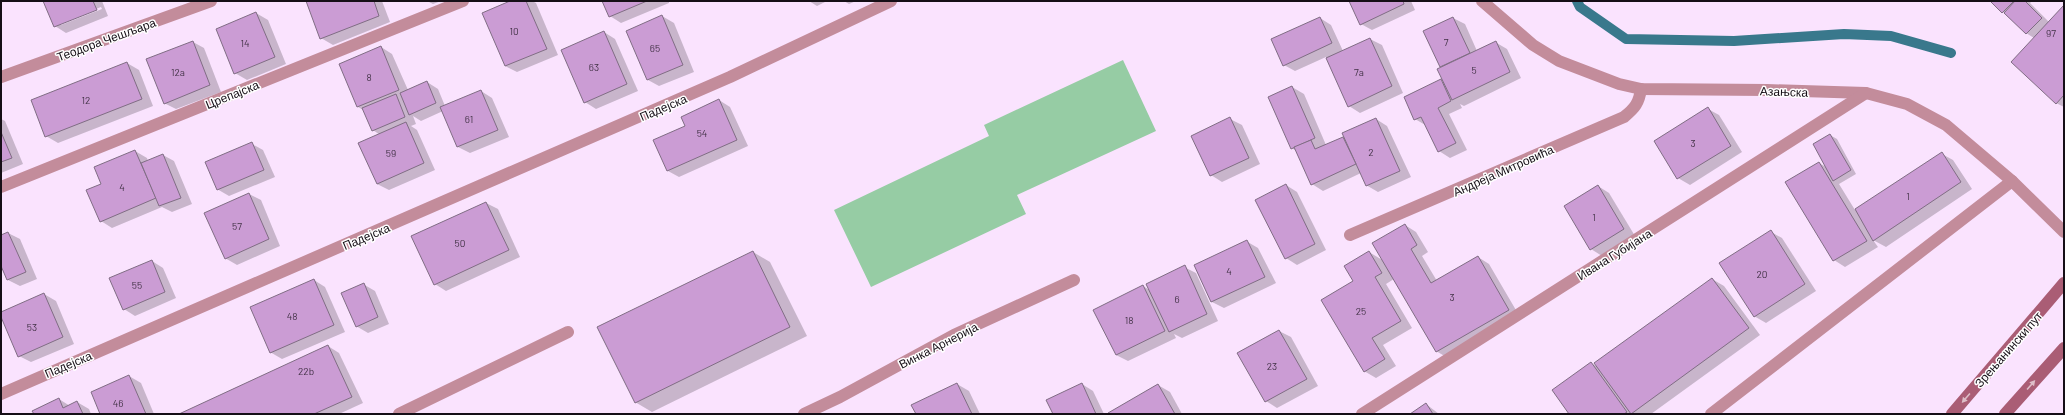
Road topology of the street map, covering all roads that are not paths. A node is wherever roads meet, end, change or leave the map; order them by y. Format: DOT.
graph roads {
  1 [pos="211,1"];
  2 [pos="463,1"];
  3 [pos="891,1"];
  4 [pos="1482,1"];
  5 [pos="1,77"];
  6 [pos="1642,89"];
  7 [pos="1866,94"];
  8 [pos="2012,181"];
  9 [pos="1,187"];
  10 [pos="2064,232"];
  11 [pos="1350,235"];
  12 [pos="1074,280"];
  13 [pos="2064,283"];
  14 [pos="568,332"];
  15 [pos="2064,348"];
  16 [pos="1,394"];
  17 [pos="399,414"];
  18 [pos="804,414"];
  19 [pos="1362,414"];
  20 [pos="1711,414"];
  21 [pos="1952,414"];
  22 [pos="2006,414"];
  1 -- 5 [label="street, Теодора Чешљара"];
  2 -- 9 [label="street, Црепајска"];
  3 -- 16 [label="street, Падејска"];
  4 -- 6 [label="street, Азањска"];
  6 -- 7 [label="street, Азањска"];
  6 -- 11 [label="street, Андреја Митровића"];
  7 -- 8 [label="street, Азањска"];
  7 -- 19 [label="street, Ивана Губијана"];
  8 -- 10 [label="street, Азањска"];
  8 -- 20 [label="street"];
  12 -- 18 [label="street, Винка Арнерија"];
  13 -- 21 [label="main road, Зрењанински пут, one-way"];
  14 -- 17 [label="street"];
  22 -- 15 [label="main road, one-way"];
}
